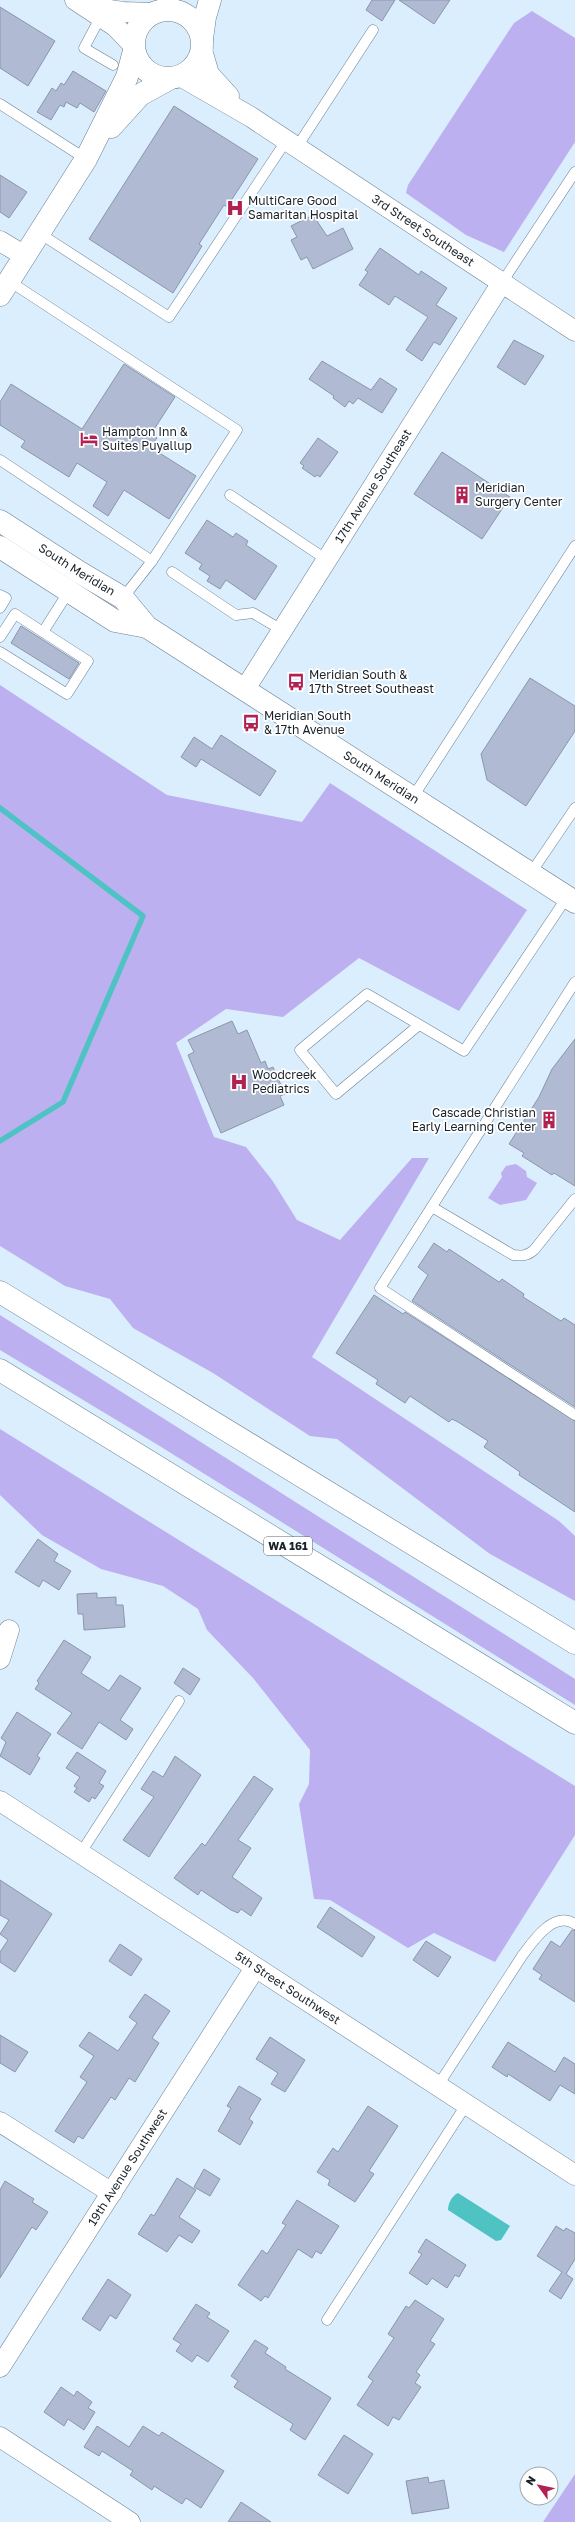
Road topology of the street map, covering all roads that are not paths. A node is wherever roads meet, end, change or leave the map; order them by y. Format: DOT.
graph roads {
  1 [pos="183,0"];
  2 [pos="210,0"];
  3 [pos="87,7"];
  4 [pos="158,11"];
  5 [pos="373,30"];
  6 [pos="202,44"];
  7 [pos="134,48"];
  8 [pos="112,65"];
  9 [pos="174,77"];
  10 [pos="0,104"];
  11 [pos="251,117"];
  12 [pos="291,144"];
  13 [pos="86,159"];
  14 [pos="575,172"];
  15 [pos="39,233"];
  16 [pos="0,241"];
  17 [pos="24,256"];
  18 [pos="501,284"];
  19 [pos="4,288"];
  20 [pos="575,331"];
  21 [pos="0,460"];
  22 [pos="230,495"];
  23 [pos="0,521"];
  24 [pos="575,546"];
  25 [pos="1,549"];
  26 [pos="327,560"];
  27 [pos="152,561"];
  28 [pos="172,572"];
  29 [pos="69,591"];
  30 [pos="0,594"];
  31 [pos="123,598"];
  32 [pos="0,608"];
  33 [pos="147,627"];
  34 [pos="282,630"];
  35 [pos="43,632"];
  36 [pos="0,638"];
  37 [pos="0,652"];
  38 [pos="245,689"];
  39 [pos="413,797"];
  40 [pos="575,808"];
  41 [pos="531,873"];
  42 [pos="571,899"];
  43 [pos="575,982"];
  44 [pos="419,1025"];
  45 [pos="575,1199"];
  46 [pos="432,1206"];
  47 [pos="0,1292"];
  48 [pos="0,1370"];
  49 [pos="575,1415"];
  50 [pos="9,1630"];
  51 [pos="575,1643"];
  52 [pos="0,1659"];
  53 [pos="178,1700"];
  54 [pos="575,1723"];
  55 [pos="0,1802"];
  56 [pos="80,1854"];
  57 [pos="575,1924"];
  58 [pos="256,1968"];
  59 [pos="437,2087"];
  60 [pos="466,2105"];
  61 [pos="0,2122"];
  62 [pos="575,2175"];
  63 [pos="112,2193"];
  64 [pos="326,2320"];
  65 [pos="0,2367"];
  66 [pos="0,2437"];
  67 [pos="130,2522"];
  1 -- 4 [label="main road"];
  2 -- 6 [label="main road"];
  3 -- 4 [label="street"];
  3 -- 7 [label="street"];
  3 -- 8 [label="lane"];
  4 -- 6 [label="main road"];
  4 -- 7 [label="main road"];
  5 -- 12 [label="lane"];
  6 -- 9 [label="main road"];
  6 -- 11 [label="street, 3rd Street Southeast"];
  7 -- 9 [label="main road"];
  7 -- 13 [label="main road"];
  9 -- 11 [label="street, 3rd Street Southeast"];
  9 -- 13 [label="main road"];
  10 -- 13 [label="lane"];
  11 -- 12 [label="street, 3rd Street Southeast"];
  12 -- 15 [label="lane"];
  12 -- 18 [label="street, 3rd Street Southeast"];
  13 -- 15 [label="main road"];
  14 -- 18 [label="lane"];
  15 -- 17 [label="main road"];
  16 -- 17 [label="street"];
  17 -- 19 [label="main road"];
  18 -- 20 [label="street, 3rd Street Southeast"];
  18 -- 26 [label="street, 17th Avenue Southeast"];
  19 -- 27 [label="lane"];
  21 -- 27 [label="lane"];
  22 -- 26 [label="lane"];
  23 -- 31 [label="main road, South Meridian"];
  24 -- 39 [label="lane"];
  25 -- 29 [label="main road, South Meridian"];
  26 -- 34 [label="street, 17th Avenue Southeast"];
  27 -- 31 [label="lane"];
  28 -- 34 [label="lane"];
  29 -- 33 [label="main road, South Meridian"];
  29 -- 35 [label="lane"];
  30 -- 32 [label="lane"];
  31 -- 33 [label="main road, South Meridian"];
  33 -- 38 [label="main road, South Meridian"];
  34 -- 38 [label="street, 17th Avenue Southeast"];
  35 -- 36 [label="lane"];
  35 -- 37 [label="lane"];
  38 -- 39 [label="main road, South Meridian"];
  39 -- 41 [label="main road, South Meridian"];
  40 -- 41 [label="lane"];
  41 -- 42 [label="main road, South Meridian"];
  42 -- 44 [label="lane"];
  43 -- 46 [label="lane"];
  44 -- 44 [label="lane"];
  45 -- 46 [label="lane"];
  46 -- 49 [label="lane"];
  47 -- 51 [label="main road"];
  48 -- 54 [label="main road, WA 161"];
  50 -- 52 [label="street"];
  53 -- 56 [label="lane"];
  55 -- 56 [label="street, 5th Street Southwest"];
  56 -- 58 [label="street, 5th Street Southwest"];
  57 -- 59 [label="lane"];
  58 -- 59 [label="street, 5th Street Southwest"];
  58 -- 63 [label="street, 19th Avenue Southwest"];
  59 -- 60 [label="street, 5th Street Southwest"];
  60 -- 62 [label="street, 5th Street Southwest"];
  60 -- 64 [label="lane"];
  61 -- 63 [label="street"];
  63 -- 65 [label="street, 19th Avenue Southwest"];
  66 -- 67 [label="street"];
}
